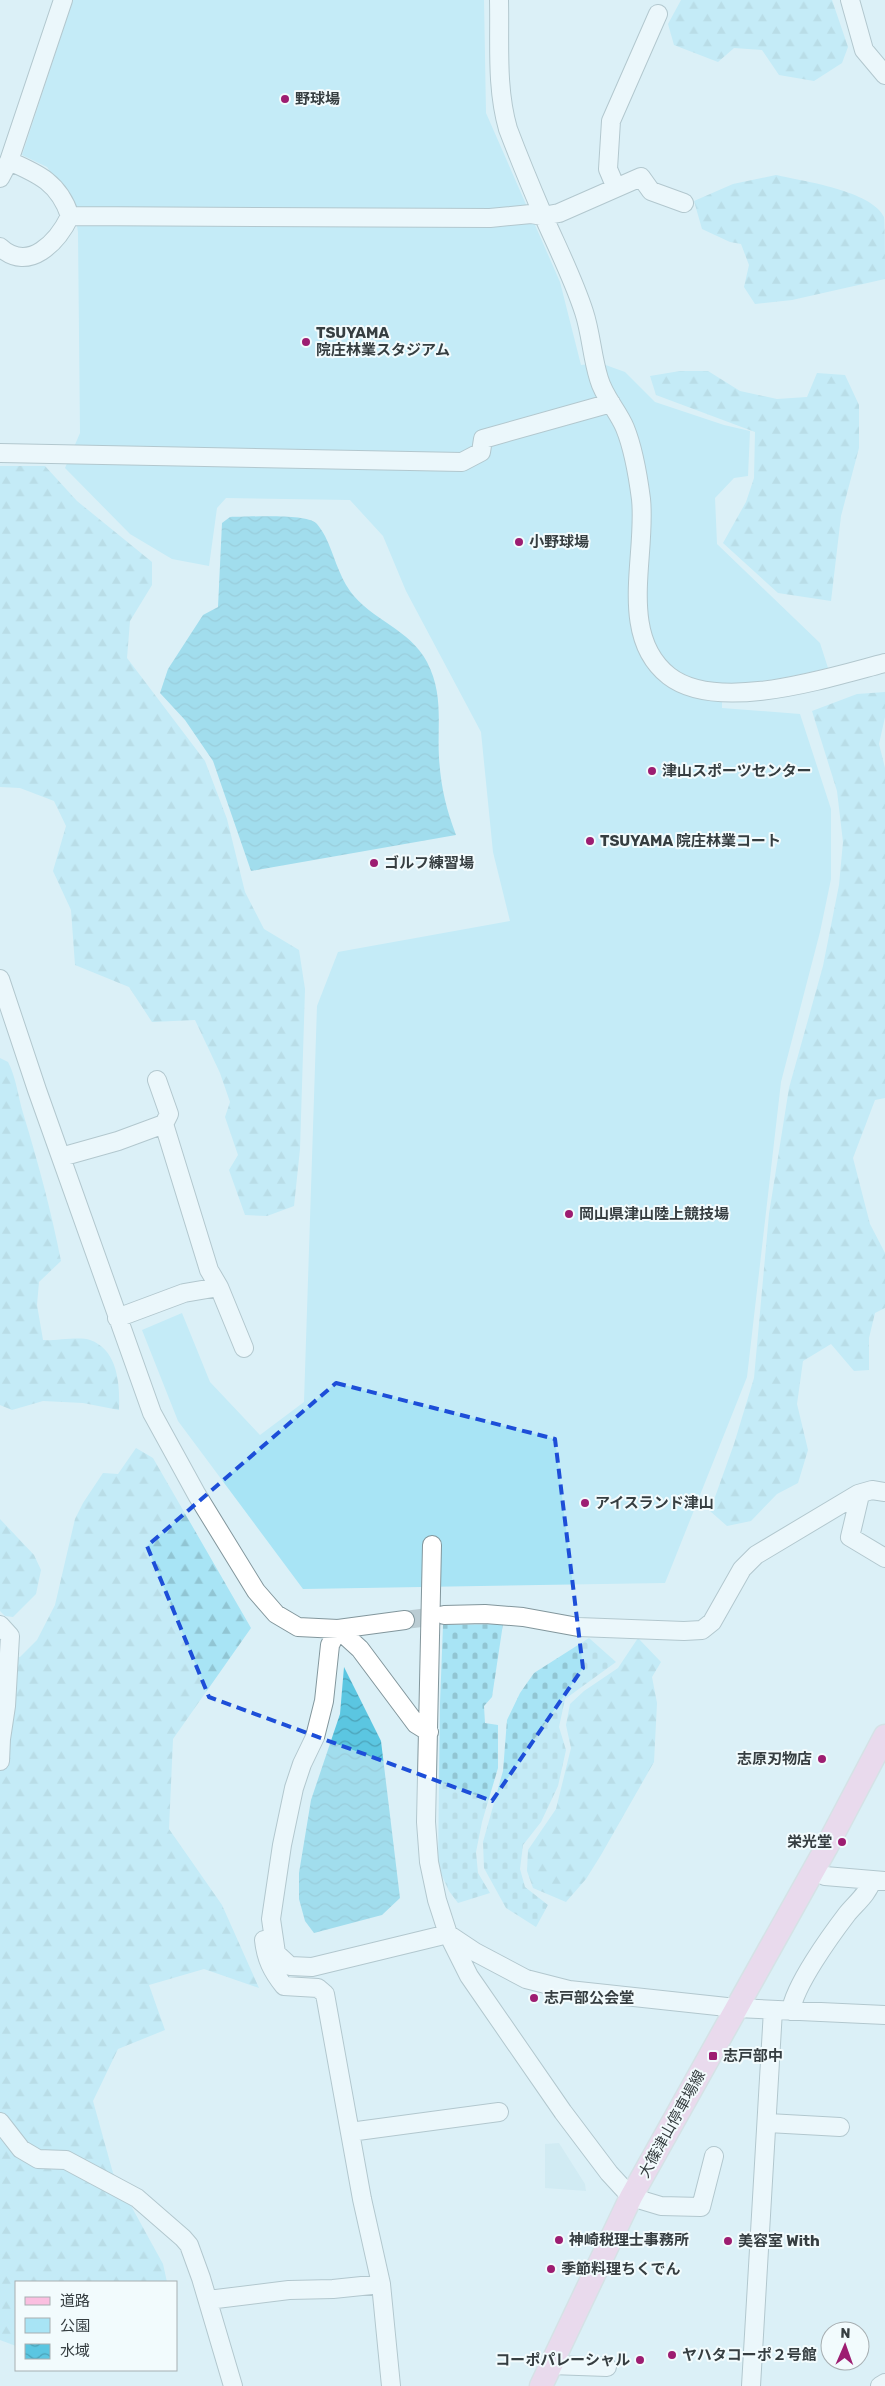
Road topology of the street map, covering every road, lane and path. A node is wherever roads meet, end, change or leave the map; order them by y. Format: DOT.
graph roads {
  1 [pos="63,0"];
  2 [pos="499,0"];
  3 [pos="850,0"];
  4 [pos="658,14"];
  5 [pos="885,74"];
  6 [pos="9,161"];
  7 [pos="0,178"];
  8 [pos="616,188"];
  9 [pos="684,203"];
  10 [pos="70,216"];
  11 [pos="543,216"];
  12 [pos="0,248"];
  13 [pos="611,403"];
  14 [pos="0,453"];
  15 [pos="885,664"];
  16 [pos="0,980"];
  17 [pos="157,1080"];
  18 [pos="164,1124"];
  19 [pos="61,1157"];
  20 [pos="219,1287"];
  21 [pos="117,1318"];
  22 [pos="244,1348"];
  23 [pos="885,1492"];
  24 [pos="858,1494"];
  25 [pos="432,1544"];
  26 [pos="885,1558"];
  27 [pos="444,1615"];
  28 [pos="405,1620"];
  29 [pos="0,1625"];
  30 [pos="338,1629"];
  31 [pos="429,1732"];
  32 [pos="885,1736"];
  33 [pos="0,1761"];
  34 [pos="879,1762"];
  35 [pos="813,1871"];
  36 [pos="878,1881"];
  37 [pos="271,1918"];
  38 [pos="448,1934"];
  39 [pos="736,2008"];
  40 [pos="773,2010"];
  41 [pos="791,2011"];
  42 [pos="885,2015"];
  43 [pos="499,2112"];
  44 [pos="0,2122"];
  45 [pos="768,2123"];
  46 [pos="840,2127"];
  47 [pos="350,2132"];
  48 [pos="714,2156"];
  49 [pos="631,2197"];
  50 [pos="381,2284"];
  51 [pos="208,2300"];
  52 [pos="551,2365"];
  53 [pos="607,2367"];
  54 [pos="885,2383"];
  55 [pos="233,2386"];
  56 [pos="390,2386"];
  57 [pos="541,2386"];
  58 [pos="751,2386"];
  59 [pos="880,2386"];
  1 -- 6 [label="street"];
  2 -- 11 [label="street"];
  3 -- 5 [label="street"];
  4 -- 8 [label="street"];
  6 -- 7 [label="street"];
  6 -- 10 [label="street"];
  8 -- 9 [label="street"];
  8 -- 11 [label="street"];
  10 -- 11 [label="street"];
  10 -- 12 [label="street"];
  11 -- 13 [label="street"];
  13 -- 14 [label="street"];
  13 -- 15 [label="street"];
  16 -- 19 [label="street"];
  17 -- 18 [label="street"];
  18 -- 19 [label="street"];
  18 -- 20 [label="street"];
  19 -- 21 [label="street"];
  20 -- 21 [label="street"];
  20 -- 22 [label="street"];
  21 -- 30 [label="street"];
  23 -- 24 [label="street"];
  24 -- 26 [label="street"];
  24 -- 27 [label="street"];
  25 -- 31 [label="street"];
  28 -- 30 [label="street"];
  29 -- 33 [label="street"];
  30 -- 31 [label="street"];
  30 -- 37 [label="street"];
  31 -- 38 [label="street"];
  32 -- 34 [label="main road, 大篠津山停車場線"];
  34 -- 35 [label="main road, 大篠津山停車場線"];
  35 -- 36 [label="street"];
  35 -- 39 [label="main road, 大篠津山停車場線"];
  36 -- 41 [label="street"];
  37 -- 38 [label="street"];
  37 -- 47 [label="street"];
  38 -- 39 [label="street"];
  38 -- 49 [label="street"];
  39 -- 40 [label="street"];
  39 -- 49 [label="main road, 大篠津山停車場線"];
  40 -- 41 [label="street"];
  40 -- 45 [label="street"];
  41 -- 42 [label="street"];
  43 -- 47 [label="street"];
  44 -- 51 [label="street"];
  45 -- 46 [label="street"];
  45 -- 58 [label="street"];
  47 -- 50 [label="street"];
  48 -- 49 [label="street"];
  49 -- 52 [label="main road, 大篠津山停車場線"];
  50 -- 51 [label="street"];
  50 -- 56 [label="street"];
  51 -- 55 [label="street"];
  52 -- 53 [label="street"];
  52 -- 57 [label="main road, 大篠津山停車場線"];
  54 -- 59 [label="street"];
}
